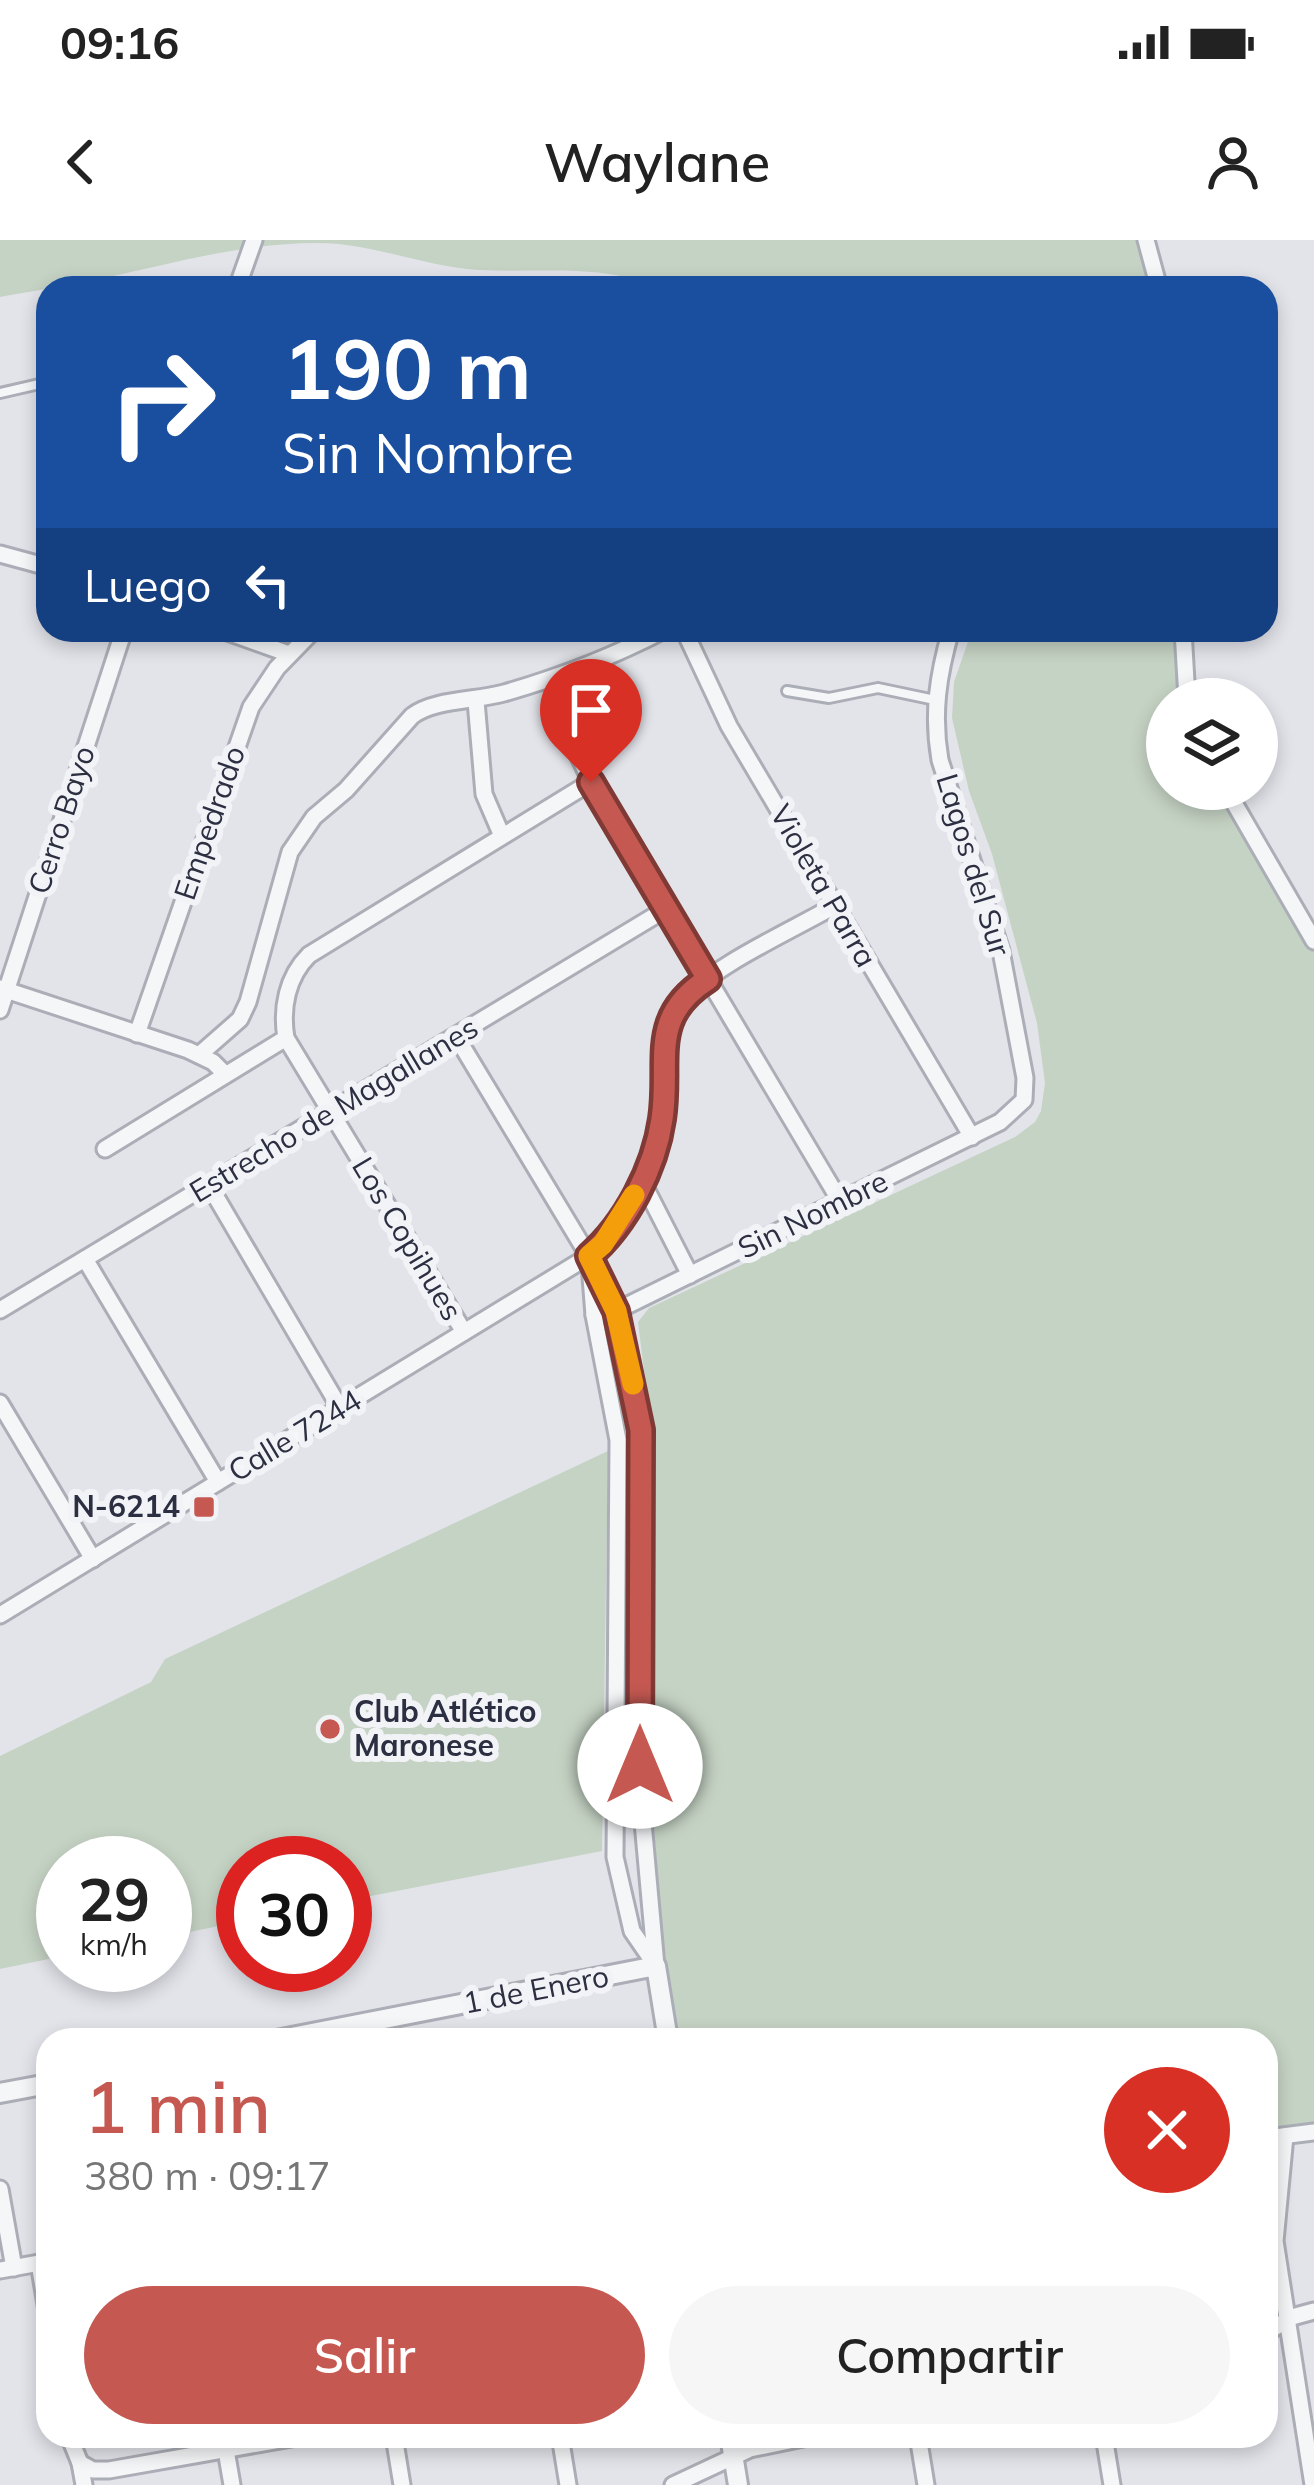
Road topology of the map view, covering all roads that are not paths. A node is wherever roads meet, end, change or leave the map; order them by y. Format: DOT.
graph roads {
  1 [pos="254,240"];
  2 [pos="1146,240"];
  3 [pos="241,276"];
  4 [pos="1156,276"];
  5 [pos="36,385"];
  6 [pos="0,393"];
  7 [pos="0,554"];
  8 [pos="36,564"];
  9 [pos="120,642"];
  10 [pos="256,642"];
  11 [pos="302,642"];
  12 [pos="641,642"];
  13 [pos="690,642"];
  14 [pos="948,642"];
  15 [pos="1184,642"];
  16 [pos="289,654"];
  17 [pos="558,677"];
  18 [pos="1186,678"];
  19 [pos="787,691"];
  20 [pos="935,700"];
  21 [pos="476,701"];
  22 [pos="591,782"];
  23 [pos="1238,810"];
  24 [pos="502,836"];
  25 [pos="833,906"];
  26 [pos="667,909"];
  27 [pos="1314,941"];
  28 [pos="708,979"];
  29 [pos="3,989"];
  30 [pos="0,1010"];
  31 [pos="137,1034"];
  32 [pos="456,1036"];
  33 [pos="286,1038"];
  34 [pos="199,1055"];
  35 [pos="225,1074"];
  36 [pos="1024,1100"];
  37 [pos="330,1112"];
  38 [pos="971,1137"];
  39 [pos="105,1149"];
  40 [pos="641,1181"];
  41 [pos="209,1185"];
  42 [pos="840,1201"];
  43 [pos="589,1256"];
  44 [pos="85,1258"];
  45 [pos="690,1275"];
  46 [pos="0,1310"];
  47 [pos="616,1311"];
  48 [pos="594,1315"];
  49 [pos="464,1333"];
  50 [pos="0,1403"];
  51 [pos="340,1408"];
  52 [pos="218,1482"];
  53 [pos="93,1558"];
  54 [pos="0,1615"];
  55 [pos="656,1966"];
  56 [pos="363,2028"];
  57 [pos="666,2028"];
  58 [pos="36,2086"];
  59 [pos="0,2093"];
  60 [pos="1314,2132"];
  61 [pos="1285,2136"];
  62 [pos="1278,2137"];
  63 [pos="0,2189"];
  64 [pos="1278,2196"];
  65 [pos="1278,2249"];
  66 [pos="7,2269"];
  67 [pos="1314,2311"];
  68 [pos="1286,2320"];
  69 [pos="1278,2325"];
  70 [pos="74,2448"];
  71 [pos="237,2448"];
  72 [pos="396,2448"];
  73 [pos="562,2448"];
  74 [pos="729,2448"];
  75 [pos="732,2448"];
  76 [pos="920,2448"];
  77 [pos="1106,2448"];
  78 [pos="226,2450"];
  79 [pos="80,2463"];
  80 [pos="84,2485"];
  81 [pos="232,2485"];
  82 [pos="402,2485"];
  83 [pos="568,2485"];
  84 [pos="674,2485"];
  85 [pos="738,2485"];
  86 [pos="926,2485"];
  87 [pos="1112,2485"];
  88 [pos="1313,2485"];
  1 -- 3 [label="street"];
  2 -- 4 [label="street"];
  5 -- 6 [label="lane"];
  7 -- 8 [label="street"];
  9 -- 29 [label="street, Cerro Bayo"];
  10 -- 16 [label="street"];
  11 -- 16 [label="street, Empedrado"];
  12 -- 17 [label="street"];
  13 -- 25 [label="street, Violeta Parra"];
  14 -- 20 [label="street, Lagos del Sur"];
  15 -- 18 [label="street"];
  16 -- 31 [label="street, Empedrado"];
  17 -- 21 [label="street"];
  17 -- 22 [label="street"];
  19 -- 20 [label="lane"];
  20 -- 36 [label="street, Lagos del Sur"];
  21 -- 24 [label="street"];
  21 -- 34 [label="street"];
  22 -- 24 [label="street"];
  22 -- 26 [label="street"];
  23 -- 27 [label="street"];
  24 -- 33 [label="street, Los Copihues"];
  25 -- 28 [label="street"];
  25 -- 38 [label="street, Violeta Parra"];
  26 -- 28 [label="street"];
  26 -- 32 [label="street, Estrecho de Magallanes"];
  28 -- 40 [label="street"];
  28 -- 42 [label="street"];
  29 -- 30 [label="street, Cerro Bayo"];
  29 -- 31 [label="street"];
  31 -- 34 [label="street"];
  32 -- 37 [label="street, Estrecho de Magallanes"];
  32 -- 43 [label="street"];
  33 -- 35 [label="street"];
  33 -- 37 [label="street, Los Copihues"];
  34 -- 35 [label="street"];
  35 -- 39 [label="street"];
  36 -- 38 [label="street, Sin Nombre"];
  37 -- 41 [label="street, Estrecho de Magallanes"];
  37 -- 49 [label="street, Los Copihues"];
  38 -- 42 [label="street, Sin Nombre"];
  40 -- 43 [label="street"];
  40 -- 45 [label="street"];
  41 -- 44 [label="street, Estrecho de Magallanes"];
  41 -- 51 [label="street"];
  42 -- 45 [label="street, Sin Nombre"];
  43 -- 47 [label="street"];
  43 -- 48 [label="street"];
  43 -- 49 [label="street, Calle 7244"];
  44 -- 46 [label="street, Estrecho de Magallanes"];
  44 -- 52 [label="street"];
  45 -- 47 [label="street, Sin Nombre"];
  47 -- 48 [label="street, Sin Nombre"];
  47 -- 55 [label="street"];
  48 -- 55 [label="street"];
  49 -- 51 [label="street, Calle 7244"];
  50 -- 53 [label="street"];
  51 -- 52 [label="street, Calle 7244"];
  52 -- 53 [label="street, Calle 7244"];
  53 -- 54 [label="street, Calle 7244"];
  55 -- 56 [label="street, 1 de Enero"];
  55 -- 57 [label="street"];
  58 -- 59 [label="street"];
  60 -- 61 [label="street"];
  61 -- 62 [label="street"];
  61 -- 64 [label="street"];
  63 -- 66 [label="street"];
  65 -- 68 [label="street"];
  67 -- 68 [label="street"];
  68 -- 69 [label="street"];
  68 -- 88 [label="street"];
  70 -- 79 [label="street"];
  71 -- 78 [label="street"];
  72 -- 82 [label="street"];
  73 -- 83 [label="street"];
  74 -- 84 [label="street"];
  75 -- 85 [label="street"];
  76 -- 86 [label="street"];
  77 -- 87 [label="street"];
  78 -- 79 [label="street"];
  78 -- 81 [label="street"];
  79 -- 80 [label="street"];
}
